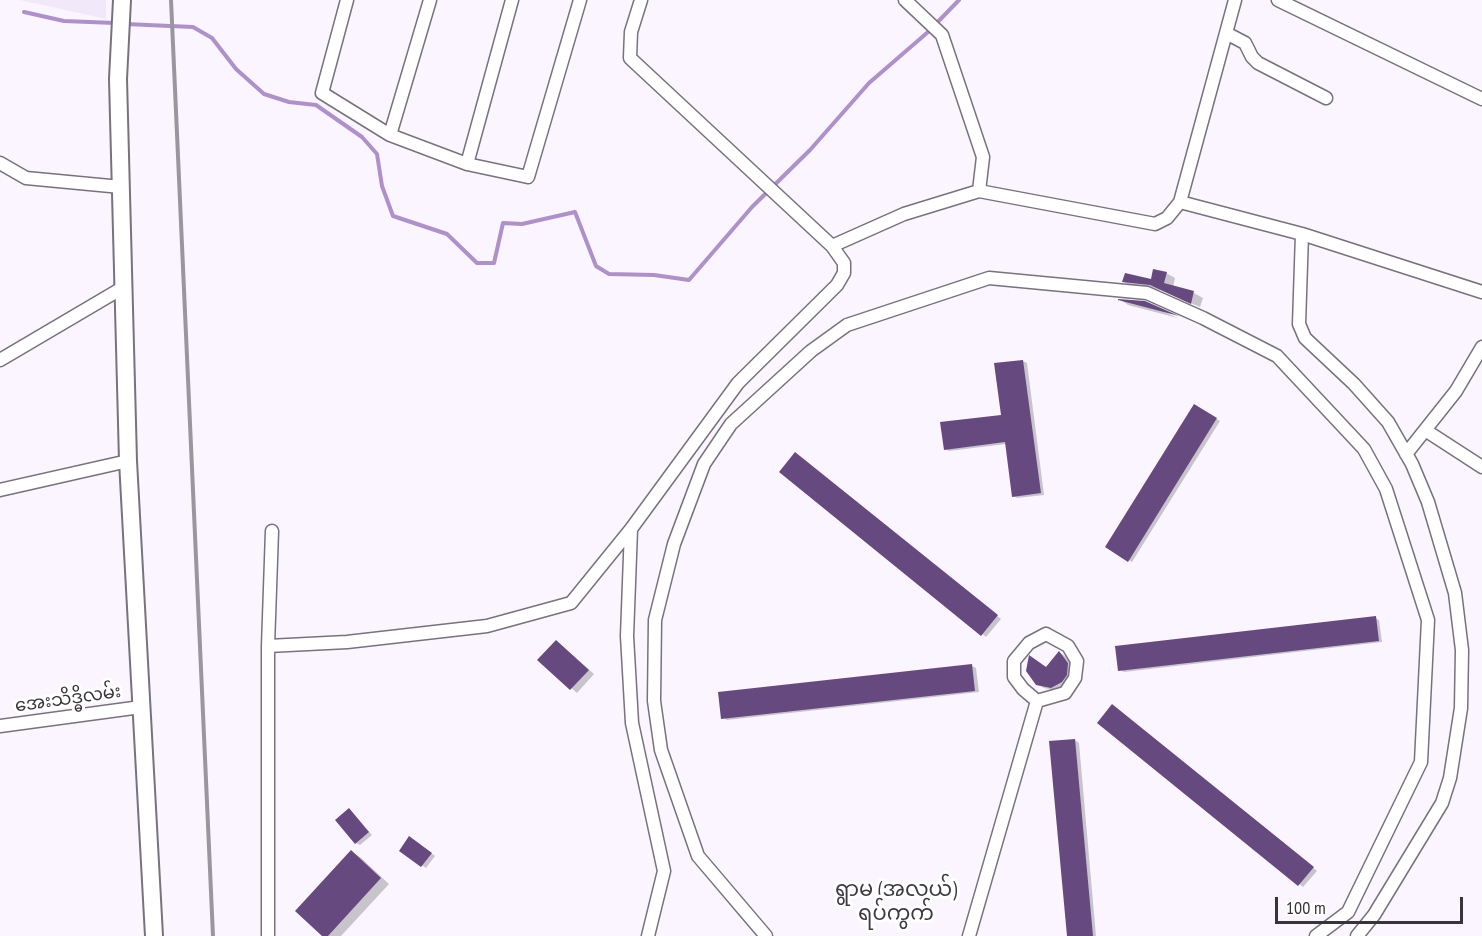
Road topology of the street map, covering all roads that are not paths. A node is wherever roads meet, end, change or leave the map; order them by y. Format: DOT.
graph roads {
  1 [pos="347,0"];
  2 [pos="430,0"];
  3 [pos="512,0"];
  4 [pos="580,0"];
  5 [pos="641,0"];
  6 [pos="905,0"];
  7 [pos="1235,0"];
  8 [pos="1278,0"];
  9 [pos="121,12"];
  10 [pos="1226,33"];
  11 [pos="1326,98"];
  12 [pos="1482,99"];
  13 [pos="390,135"];
  14 [pos="0,163"];
  15 [pos="467,164"];
  16 [pos="121,187"];
  17 [pos="980,190"];
  18 [pos="1180,202"];
  19 [pos="1302,234"];
  20 [pos="832,246"];
  21 [pos="123,287"];
  22 [pos="1482,292"];
  23 [pos="1482,347"];
  24 [pos="0,360"];
  25 [pos="1425,430"];
  26 [pos="1406,454"];
  27 [pos="128,461"];
  28 [pos="1482,467"];
  29 [pos="0,490"];
  30 [pos="631,529"];
  31 [pos="272,531"];
  32 [pos="268,646"];
  33 [pos="1037,701"];
  34 [pos="141,707"];
  35 [pos="0,726"];
  36 [pos="154,936"];
  37 [pos="268,936"];
  38 [pos="648,936"];
  39 [pos="766,936"];
  40 [pos="969,936"];
  41 [pos="1316,936"];
  42 [pos="1357,936"];
  1 -- 13 [label="street"];
  2 -- 13 [label="street"];
  3 -- 15 [label="street"];
  4 -- 15 [label="street"];
  5 -- 20 [label="street"];
  6 -- 17 [label="street"];
  7 -- 10 [label="street"];
  8 -- 12 [label="street"];
  9 -- 16 [label="main road"];
  10 -- 11 [label="street"];
  10 -- 18 [label="street"];
  13 -- 15 [label="street"];
  14 -- 16 [label="street"];
  16 -- 21 [label="main road"];
  17 -- 18 [label="street"];
  17 -- 20 [label="street"];
  18 -- 19 [label="street"];
  19 -- 22 [label="street"];
  19 -- 26 [label="street"];
  20 -- 30 [label="street"];
  21 -- 24 [label="street"];
  21 -- 27 [label="main road"];
  23 -- 25 [label="street"];
  25 -- 26 [label="street"];
  25 -- 28 [label="street"];
  26 -- 42 [label="street"];
  27 -- 29 [label="street"];
  27 -- 34 [label="main road"];
  30 -- 32 [label="street"];
  30 -- 38 [label="street"];
  31 -- 32 [label="street"];
  32 -- 37 [label="street"];
  33 -- 33 [label="street"];
  33 -- 40 [label="street"];
  34 -- 35 [label="street, အေးသိဒ္ဓိလမ်း"];
  34 -- 36 [label="main road"];
  39 -- 41 [label="street"];
}
